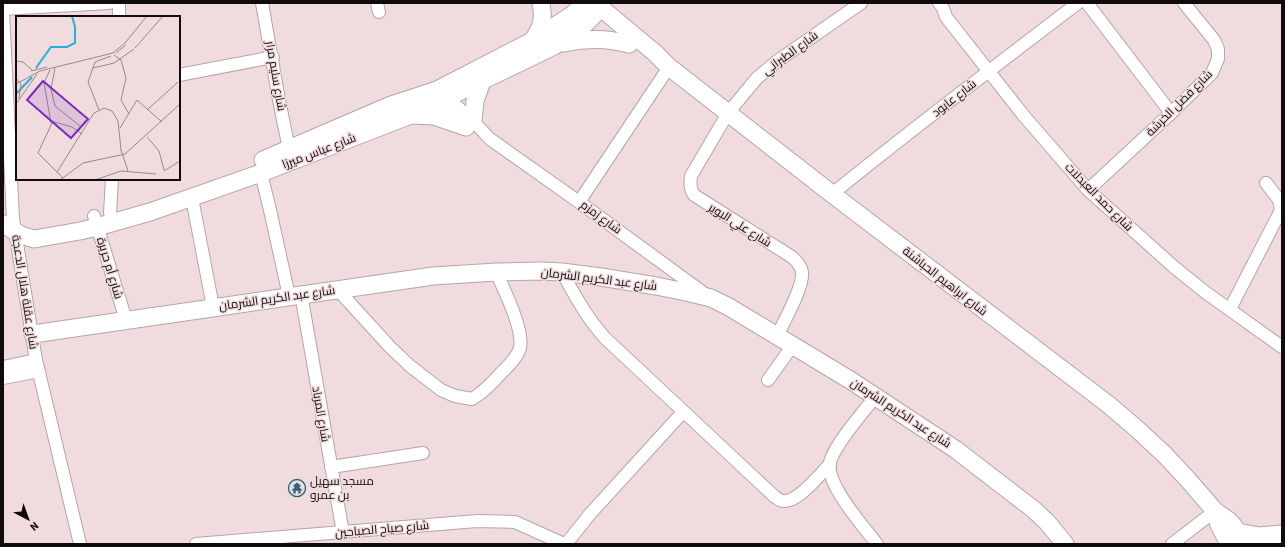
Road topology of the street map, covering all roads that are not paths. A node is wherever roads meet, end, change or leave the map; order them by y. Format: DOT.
graph roads {
  1 [pos="109,3"];
  2 [pos="119,3"];
  3 [pos="262,3"];
  4 [pos="541,3"];
  5 [pos="861,3"];
  6 [pos="930,3"];
  7 [pos="939,3"];
  8 [pos="1078,3"];
  9 [pos="1087,3"];
  10 [pos="1184,3"];
  11 [pos="588,7"];
  12 [pos="3,10"];
  13 [pos="119,16"];
  14 [pos="946,16"];
  15 [pos="532,41"];
  16 [pos="629,44"];
  17 [pos="554,46"];
  18 [pos="273,57"];
  19 [pos="666,65"];
  20 [pos="989,70"];
  21 [pos="180,75"];
  22 [pos="482,81"];
  23 [pos="440,95"];
  24 [pos="728,113"];
  25 [pos="1171,113"];
  26 [pos="411,114"];
  27 [pos="470,124"];
  28 [pos="289,149"];
  29 [pos="260,174"];
  30 [pos="112,180"];
  31 [pos="1266,183"];
  32 [pos="1088,190"];
  33 [pos="191,194"];
  34 [pos="832,194"];
  35 [pos="580,202"];
  36 [pos="100,219"];
  37 [pos="9,222"];
  38 [pos="496,272"];
  39 [pos="562,272"];
  40 [pos="338,290"];
  41 [pos="295,295"];
  42 [pos="711,298"];
  43 [pos="213,307"];
  44 [pos="1230,309"];
  45 [pos="126,320"];
  46 [pos="33,334"];
  47 [pos="777,336"];
  48 [pos="793,345"];
  49 [pos="1282,346"];
  50 [pos="37,365"];
  51 [pos="3,367"];
  52 [pos="3,378"];
  53 [pos="768,380"];
  54 [pos="876,396"];
  55 [pos="683,412"];
  56 [pos="423,453"];
  57 [pos="830,464"];
  58 [pos="331,467"];
  59 [pos="1214,511"];
  60 [pos="343,532"];
  61 [pos="1282,534"];
  62 [pos="1237,540"];
  63 [pos="80,544"];
  64 [pos="196,544"];
  65 [pos="565,544"];
  66 [pos="876,544"];
  67 [pos="1065,544"];
  68 [pos="1172,544"];
  1 -- 12 [label="street"];
  2 -- 13 [label="street"];
  3 -- 18 [label="street, شارع سليم مرار"];
  4 -- 15 [label="street"];
  5 -- 24 [label="street, شارع الطبراني"];
  6 -- 14 [label="street, شارع حمد العبدلات"];
  7 -- 14 [label="street, شارع حمد العبدلات"];
  8 -- 20 [label="street, شارع عابود"];
  9 -- 25 [label="street"];
  10 -- 25 [label="street, شارع فضل الخرشة"];
  11 -- 15 [label="street, شارع عباس ميرزا"];
  11 -- 16 [label="street, شارع ابراهيم الحباشنة"];
  11 -- 17 [label="street, شارع عباس ميرزا"];
  11 -- 19 [label="street, شارع ابراهيم الحباشنة"];
  12 -- 37 [label="street, شارع عقلة هلال الدعجة"];
  14 -- 20 [label="street, شارع حمد العبدلات"];
  15 -- 23 [label="street, شارع عباس ميرزا"];
  16 -- 17 [label="street"];
  16 -- 19 [label="street, شارع ابراهيم الحباشنة"];
  17 -- 22 [label="street, شارع عباس ميرزا"];
  18 -- 21 [label="street"];
  18 -- 28 [label="street, شارع سليم مرار"];
  19 -- 24 [label="street, شارع ابراهيم الحباشنة"];
  19 -- 35 [label="street"];
  20 -- 32 [label="street, شارع حمد العبدلات"];
  20 -- 34 [label="street, شارع عابود"];
  22 -- 23 [label="street, شارع عباس ميرزا"];
  22 -- 27 [label="street"];
  23 -- 26 [label="street, شارع عباس ميرزا"];
  23 -- 27 [label="street, شارع زمزم"];
  23 -- 28 [label="street, شارع عباس ميرزا"];
  24 -- 34 [label="street, شارع ابراهيم الحباشنة"];
  24 -- 47 [label="street, شارع علي البوير"];
  25 -- 32 [label="street, شارع فضل الخرشة"];
  26 -- 27 [label="street"];
  26 -- 29 [label="street, شارع عباس ميرزا"];
  27 -- 35 [label="street, شارع زمزم"];
  28 -- 33 [label="street, شارع عباس ميرزا"];
  29 -- 33 [label="street, شارع عباس ميرزا"];
  29 -- 41 [label="street, شارع المرباد"];
  30 -- 36 [label="street"];
  31 -- 44 [label="street"];
  32 -- 44 [label="street, شارع حمد العبدلات"];
  33 -- 36 [label="street, شارع عباس ميرزا"];
  33 -- 43 [label="street"];
  34 -- 59 [label="street, شارع ابراهيم الحباشنة"];
  35 -- 42 [label="street, شارع زمزم"];
  36 -- 37 [label="street, شارع عباس ميرزا"];
  36 -- 45 [label="street, شارع أم حريرة"];
  37 -- 46 [label="street, شارع عقلة هلال الدعجة"];
  38 -- 39 [label="street, شارع عبد الكريم الشرمان"];
  38 -- 40 [label="street, شارع عبد الكريم الشرمان"];
  38 -- 40 [label="street"];
  39 -- 42 [label="street, شارع عبد الكريم الشرمان"];
  39 -- 55 [label="street"];
  40 -- 41 [label="street, شارع عبد الكريم الشرمان"];
  41 -- 43 [label="street, شارع عبد الكريم الشرمان"];
  41 -- 58 [label="street, شارع المرباد"];
  42 -- 47 [label="street, شارع عبد الكريم الشرمان"];
  43 -- 45 [label="street, شارع عبد الكريم الشرمان"];
  44 -- 49 [label="street, شارع حمد العبدلات"];
  45 -- 46 [label="street, شارع عبد الكريم الشرمان"];
  46 -- 50 [label="street, شارع عقلة هلال الدعجة"];
  47 -- 48 [label="street, شارع عبد الكريم الشرمان"];
  48 -- 53 [label="street"];
  48 -- 54 [label="street, شارع عبد الكريم الشرمان"];
  50 -- 51 [label="street"];
  50 -- 52 [label="street"];
  50 -- 63 [label="street, شارع عقلة هلال الدعجة"];
  54 -- 57 [label="street"];
  54 -- 67 [label="street, شارع عبد الكريم الشرمان"];
  55 -- 57 [label="street"];
  55 -- 65 [label="street"];
  56 -- 58 [label="street"];
  57 -- 66 [label="street"];
  58 -- 60 [label="street, شارع المرباد"];
  59 -- 62 [label="street, شارع ابراهيم الحباشنة"];
  59 -- 68 [label="street"];
  60 -- 64 [label="street, شارع صياح الصباحين"];
  60 -- 65 [label="street, شارع صياح الصباحين"];
  61 -- 62 [label="street"];
}
